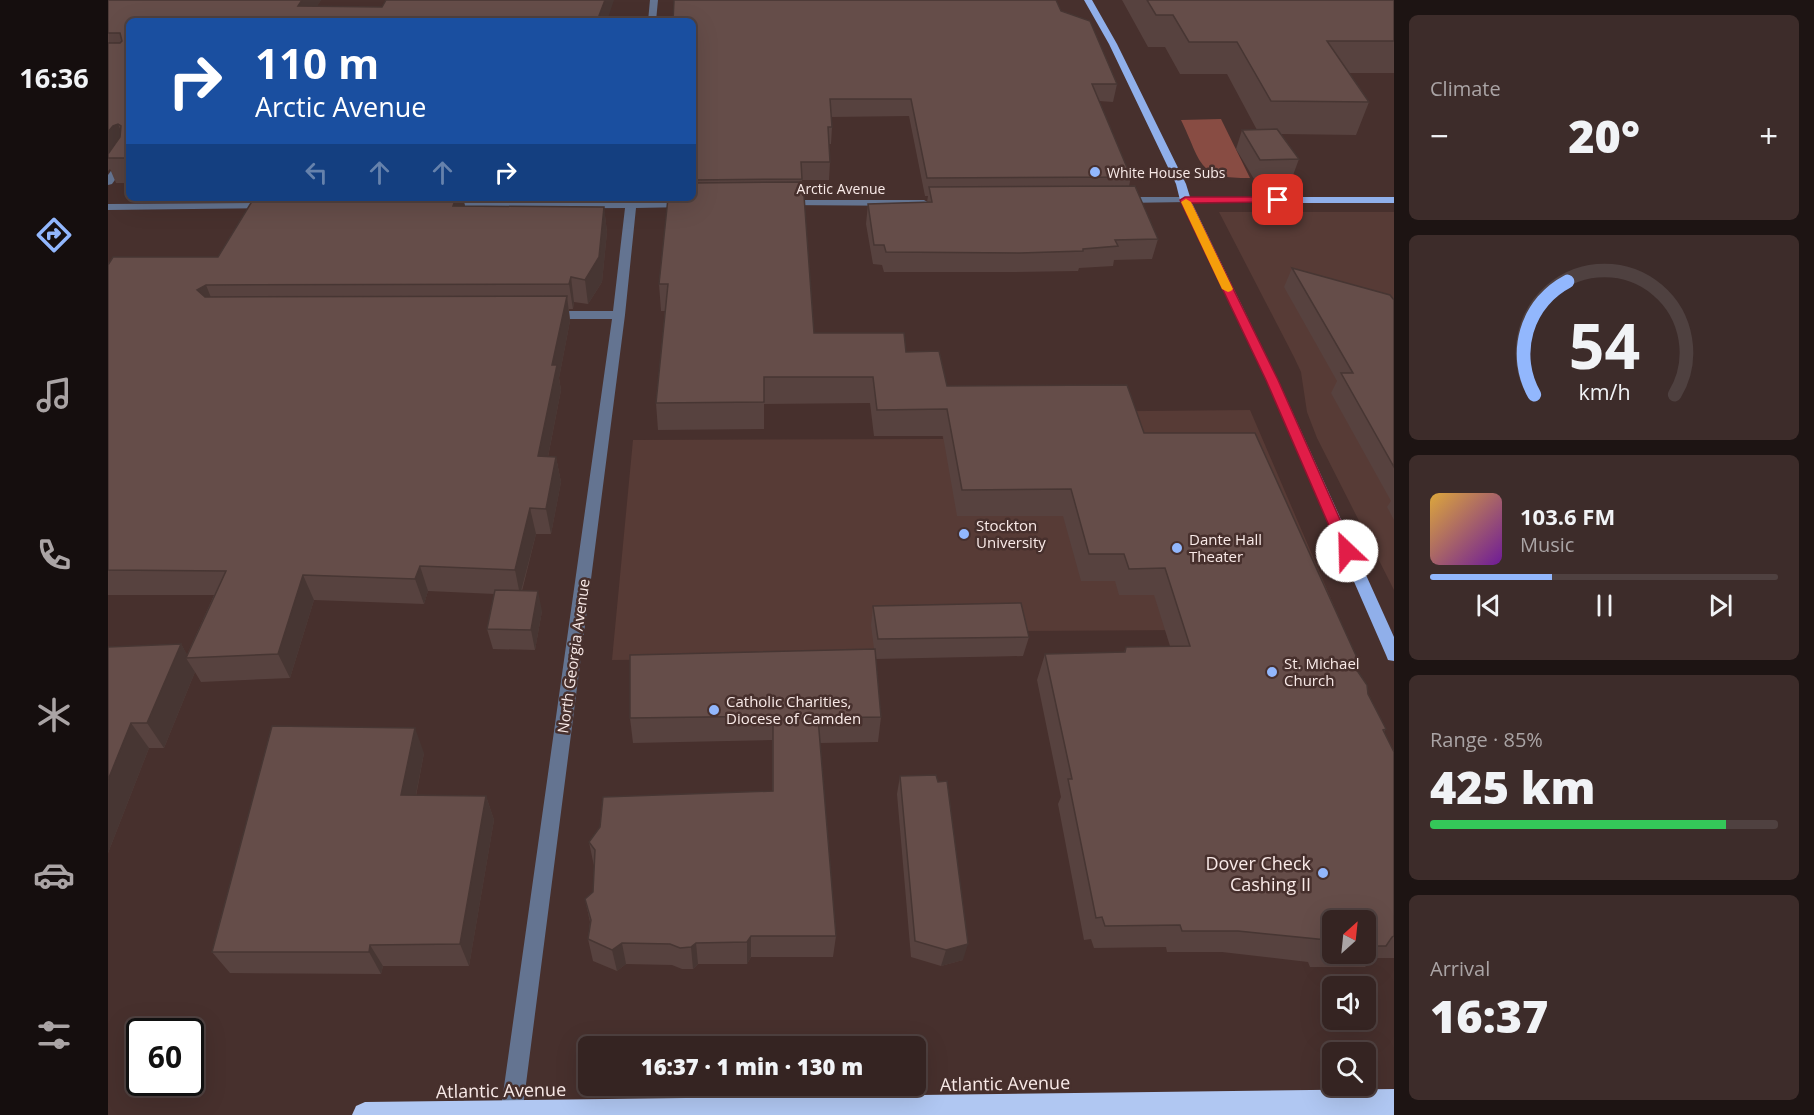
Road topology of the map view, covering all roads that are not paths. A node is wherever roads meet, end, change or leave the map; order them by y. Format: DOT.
graph roads {
  1 [pos="654,0"];
  2 [pos="1088,0"];
  3 [pos="652,18"];
  4 [pos="126,157"];
  5 [pos="108,182"];
  6 [pos="1185,200"];
  7 [pos="1394,200"];
  8 [pos="632,201"];
  9 [pos="1115,201"];
  10 [pos="939,202"];
  11 [pos="700,204"];
  12 [pos="769,204"];
  13 [pos="286,206"];
  14 [pos="429,206"];
  15 [pos="108,207"];
  16 [pos="536,315"];
  17 [pos="619,315"];
  18 [pos="1394,655"];
  19 [pos="1394,1102"];
  20 [pos="512,1114"];
  21 [pos="365,1115"];
  1 -- 3 [label="street"];
  2 -- 6 [label="main road"];
  4 -- 5 [label="street"];
  6 -- 7 [label="main road"];
  6 -- 9 [label="street"];
  6 -- 18 [label="main road"];
  8 -- 11 [label="street"];
  8 -- 14 [label="street"];
  8 -- 17 [label="street, North Georgia Avenue"];
  10 -- 12 [label="street, Arctic Avenue"];
  13 -- 15 [label="street"];
  16 -- 17 [label="street"];
  17 -- 20 [label="street, North Georgia Avenue"];
  19 -- 20 [label="highway, Atlantic Avenue"];
  20 -- 21 [label="highway, Atlantic Avenue"];
}
